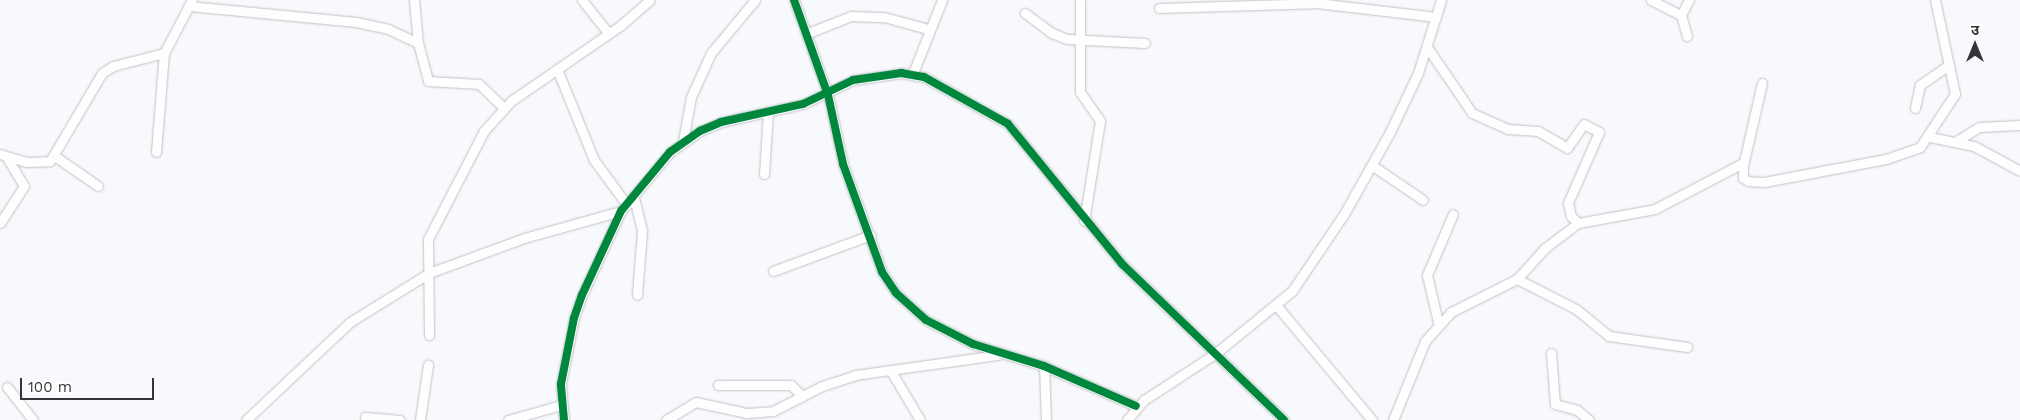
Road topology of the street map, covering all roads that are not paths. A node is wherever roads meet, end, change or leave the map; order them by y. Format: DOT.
graph roads {
  1 [pos="414,0"];
  2 [pos="582,0"];
  3 [pos="650,0"];
  4 [pos="755,0"];
  5 [pos="794,0"];
  6 [pos="942,0"];
  7 [pos="1080,0"];
  8 [pos="1441,0"];
  9 [pos="1651,0"];
  10 [pos="1690,0"];
  11 [pos="1935,0"];
  12 [pos="190,3"];
  13 [pos="1159,8"];
  14 [pos="1025,13"];
  15 [pos="1681,15"];
  16 [pos="1436,17"];
  17 [pos="928,29"];
  18 [pos="808,33"];
  19 [pos="609,34"];
  20 [pos="1687,36"];
  21 [pos="1083,42"];
  22 [pos="418,43"];
  23 [pos="1145,43"];
  24 [pos="1427,47"];
  25 [pos="164,53"];
  26 [pos="1947,66"];
  27 [pos="557,69"];
  28 [pos="913,73"];
  29 [pos="1762,83"];
  30 [pos="828,94"];
  31 [pos="503,107"];
  32 [pos="1915,108"];
  33 [pos="768,112"];
  34 [pos="2020,125"];
  35 [pos="1930,137"];
  36 [pos="683,141"];
  37 [pos="1955,142"];
  38 [pos="156,152"];
  39 [pos="3,156"];
  40 [pos="56,156"];
  41 [pos="1743,163"];
  42 [pos="1373,166"];
  43 [pos="2020,170"];
  44 [pos="764,174"];
  45 [pos="98,186"];
  46 [pos="634,198"];
  47 [pos="1423,200"];
  48 [pos="624,208"];
  49 [pos="1453,214"];
  50 [pos="1084,221"];
  51 [pos="0,223"];
  52 [pos="1578,223"];
  53 [pos="871,235"];
  54 [pos="773,271"];
  55 [pos="428,273"];
  56 [pos="1517,279"];
  57 [pos="637,295"];
  58 [pos="1276,305"];
  59 [pos="1438,322"];
  60 [pos="428,336"];
  61 [pos="1686,347"];
  62 [pos="1216,353"];
  63 [pos="1551,353"];
  64 [pos="1003,354"];
  65 [pos="428,365"];
  66 [pos="1044,366"];
  67 [pos="891,370"];
  68 [pos="718,385"];
  69 [pos="7,387"];
  70 [pos="802,396"];
  71 [pos="561,405"];
  72 [pos="1136,406"];
  73 [pos="365,417"];
  74 [pos="33,420"];
  75 [pos="246,420"];
  76 [pos="400,420"];
  77 [pos="420,420"];
  78 [pos="508,420"];
  79 [pos="564,420"];
  80 [pos="666,420"];
  81 [pos="920,420"];
  82 [pos="1046,420"];
  83 [pos="1127,420"];
  84 [pos="1284,420"];
  85 [pos="1372,420"];
  86 [pos="1393,420"];
  87 [pos="1589,420"];
  1 -- 22 [label="street"];
  2 -- 19 [label="street"];
  3 -- 19 [label="street"];
  4 -- 36 [label="street"];
  5 -- 18 [label="street"];
  6 -- 17 [label="street"];
  7 -- 21 [label="street"];
  8 -- 16 [label="street"];
  9 -- 15 [label="street"];
  10 -- 15 [label="street"];
  11 -- 26 [label="street"];
  12 -- 22 [label="street"];
  12 -- 25 [label="street"];
  13 -- 16 [label="street"];
  14 -- 21 [label="street"];
  15 -- 20 [label="street"];
  16 -- 24 [label="street"];
  17 -- 18 [label="street"];
  17 -- 28 [label="street"];
  18 -- 30 [label="street"];
  19 -- 27 [label="street"];
  21 -- 23 [label="street"];
  21 -- 50 [label="street"];
  22 -- 31 [label="street"];
  24 -- 42 [label="street"];
  24 -- 52 [label="street"];
  25 -- 38 [label="street"];
  25 -- 40 [label="street"];
  26 -- 32 [label="street"];
  26 -- 35 [label="street"];
  27 -- 31 [label="street"];
  27 -- 48 [label="street"];
  28 -- 30 [label="street"];
  28 -- 50 [label="street"];
  29 -- 41 [label="street"];
  30 -- 33 [label="street"];
  30 -- 53 [label="street"];
  31 -- 55 [label="street"];
  33 -- 36 [label="street"];
  33 -- 44 [label="street"];
  34 -- 37 [label="street"];
  35 -- 37 [label="street"];
  35 -- 41 [label="street"];
  36 -- 46 [label="street"];
  37 -- 43 [label="street"];
  39 -- 40 [label="street"];
  39 -- 51 [label="street"];
  40 -- 45 [label="street"];
  41 -- 52 [label="street"];
  42 -- 47 [label="street"];
  42 -- 58 [label="street"];
  46 -- 48 [label="street"];
  46 -- 57 [label="street"];
  48 -- 55 [label="street"];
  48 -- 71 [label="street"];
  49 -- 59 [label="street"];
  50 -- 62 [label="street"];
  52 -- 56 [label="street"];
  53 -- 54 [label="street"];
  53 -- 64 [label="street"];
  55 -- 60 [label="street"];
  55 -- 75 [label="street"];
  56 -- 59 [label="street"];
  56 -- 61 [label="street"];
  58 -- 62 [label="street"];
  58 -- 85 [label="street"];
  59 -- 86 [label="street"];
  62 -- 72 [label="street"];
  62 -- 84 [label="street"];
  63 -- 87 [label="street"];
  64 -- 66 [label="street"];
  64 -- 67 [label="street"];
  65 -- 77 [label="street"];
  66 -- 72 [label="street"];
  66 -- 82 [label="street"];
  67 -- 70 [label="street"];
  67 -- 81 [label="street"];
  68 -- 70 [label="street"];
  69 -- 74 [label="street"];
  70 -- 80 [label="street"];
  71 -- 78 [label="street"];
  71 -- 79 [label="street"];
  72 -- 83 [label="street"];
  73 -- 76 [label="street"];
}
